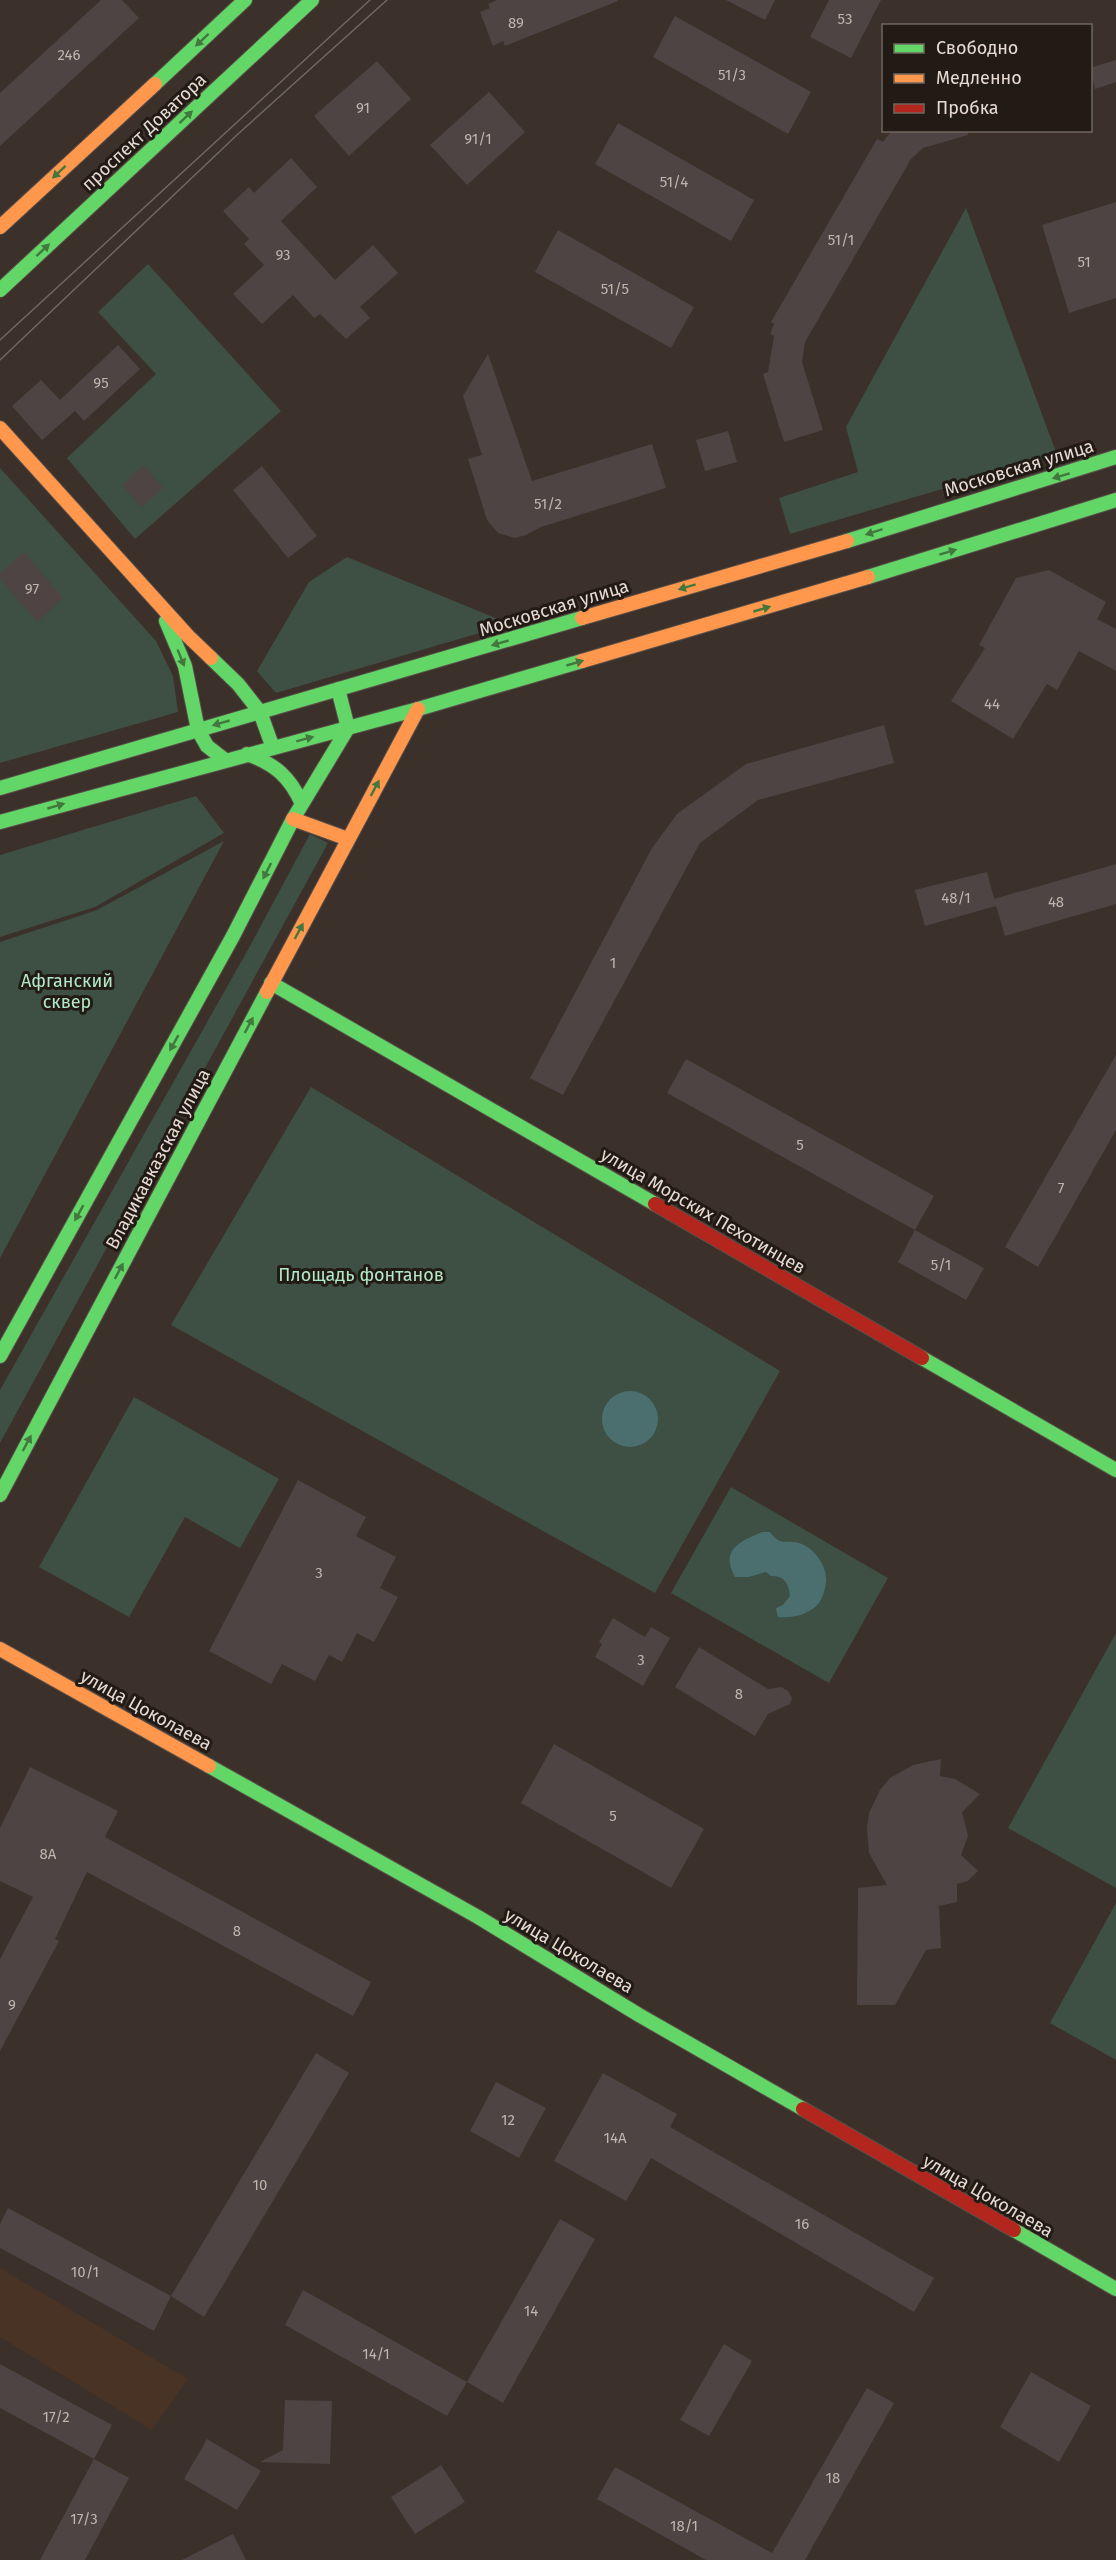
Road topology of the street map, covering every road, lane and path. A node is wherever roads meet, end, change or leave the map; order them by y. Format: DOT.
graph roads {
  1 [pos="244,0"];
  2 [pos="312,0"];
  3 [pos="0,227"];
  4 [pos="0,290"];
  5 [pos="0,428"];
  6 [pos="1116,457"];
  7 [pos="1116,500"];
  8 [pos="159,604"];
  9 [pos="338,689"];
  10 [pos="418,709"];
  11 [pos="260,712"];
  12 [pos="348,728"];
  13 [pos="198,730"];
  14 [pos="273,748"];
  15 [pos="247,754"];
  16 [pos="225,760"];
  17 [pos="0,788"];
  18 [pos="303,804"];
  19 [pos="293,819"];
  20 [pos="0,822"];
  21 [pos="348,839"];
  22 [pos="272,983"];
  23 [pos="0,1356"];
  24 [pos="1116,1470"];
  25 [pos="0,1495"];
  26 [pos="0,1649"];
  27 [pos="1116,2289"];
  1 -- 3 [label="main road, проспект Доватора, one-way"];
  4 -- 2 [label="main road, проспект Доватора, one-way"];
  5 -- 8 [label="main road"];
  6 -- 9 [label="main road, Московская улица, one-way"];
  10 -- 7 [label="main road, one-way"];
  8 -- 11 [label="main road"];
  8 -- 13 [label="main road, one-way"];
  9 -- 11 [label="main road, Московская улица"];
  9 -- 12 [label="main road"];
  10 -- 12 [label="main road"];
  21 -- 10 [label="main road, Владикавказская улица, one-way"];
  11 -- 13 [label="main road, Московская улица, one-way"];
  11 -- 14 [label="main road"];
  14 -- 12 [label="main road, one-way"];
  12 -- 18 [label="main road"];
  13 -- 16 [label="main road"];
  13 -- 17 [label="main road, Московская улица"];
  14 -- 15 [label="main road"];
  15 -- 16 [label="main road"];
  15 -- 18 [label="main road"];
  20 -- 16 [label="main road, one-way"];
  18 -- 19 [label="main road"];
  19 -- 21 [label="main road"];
  19 -- 23 [label="main road, one-way"];
  22 -- 21 [label="main road, Владикавказская улица, one-way"];
  22 -- 24 [label="main road, улица Морских Пехотинцев"];
  25 -- 22 [label="main road, Владикавказская улица, one-way"];
  26 -- 27 [label="main road, улица Цоколаева"];
}
